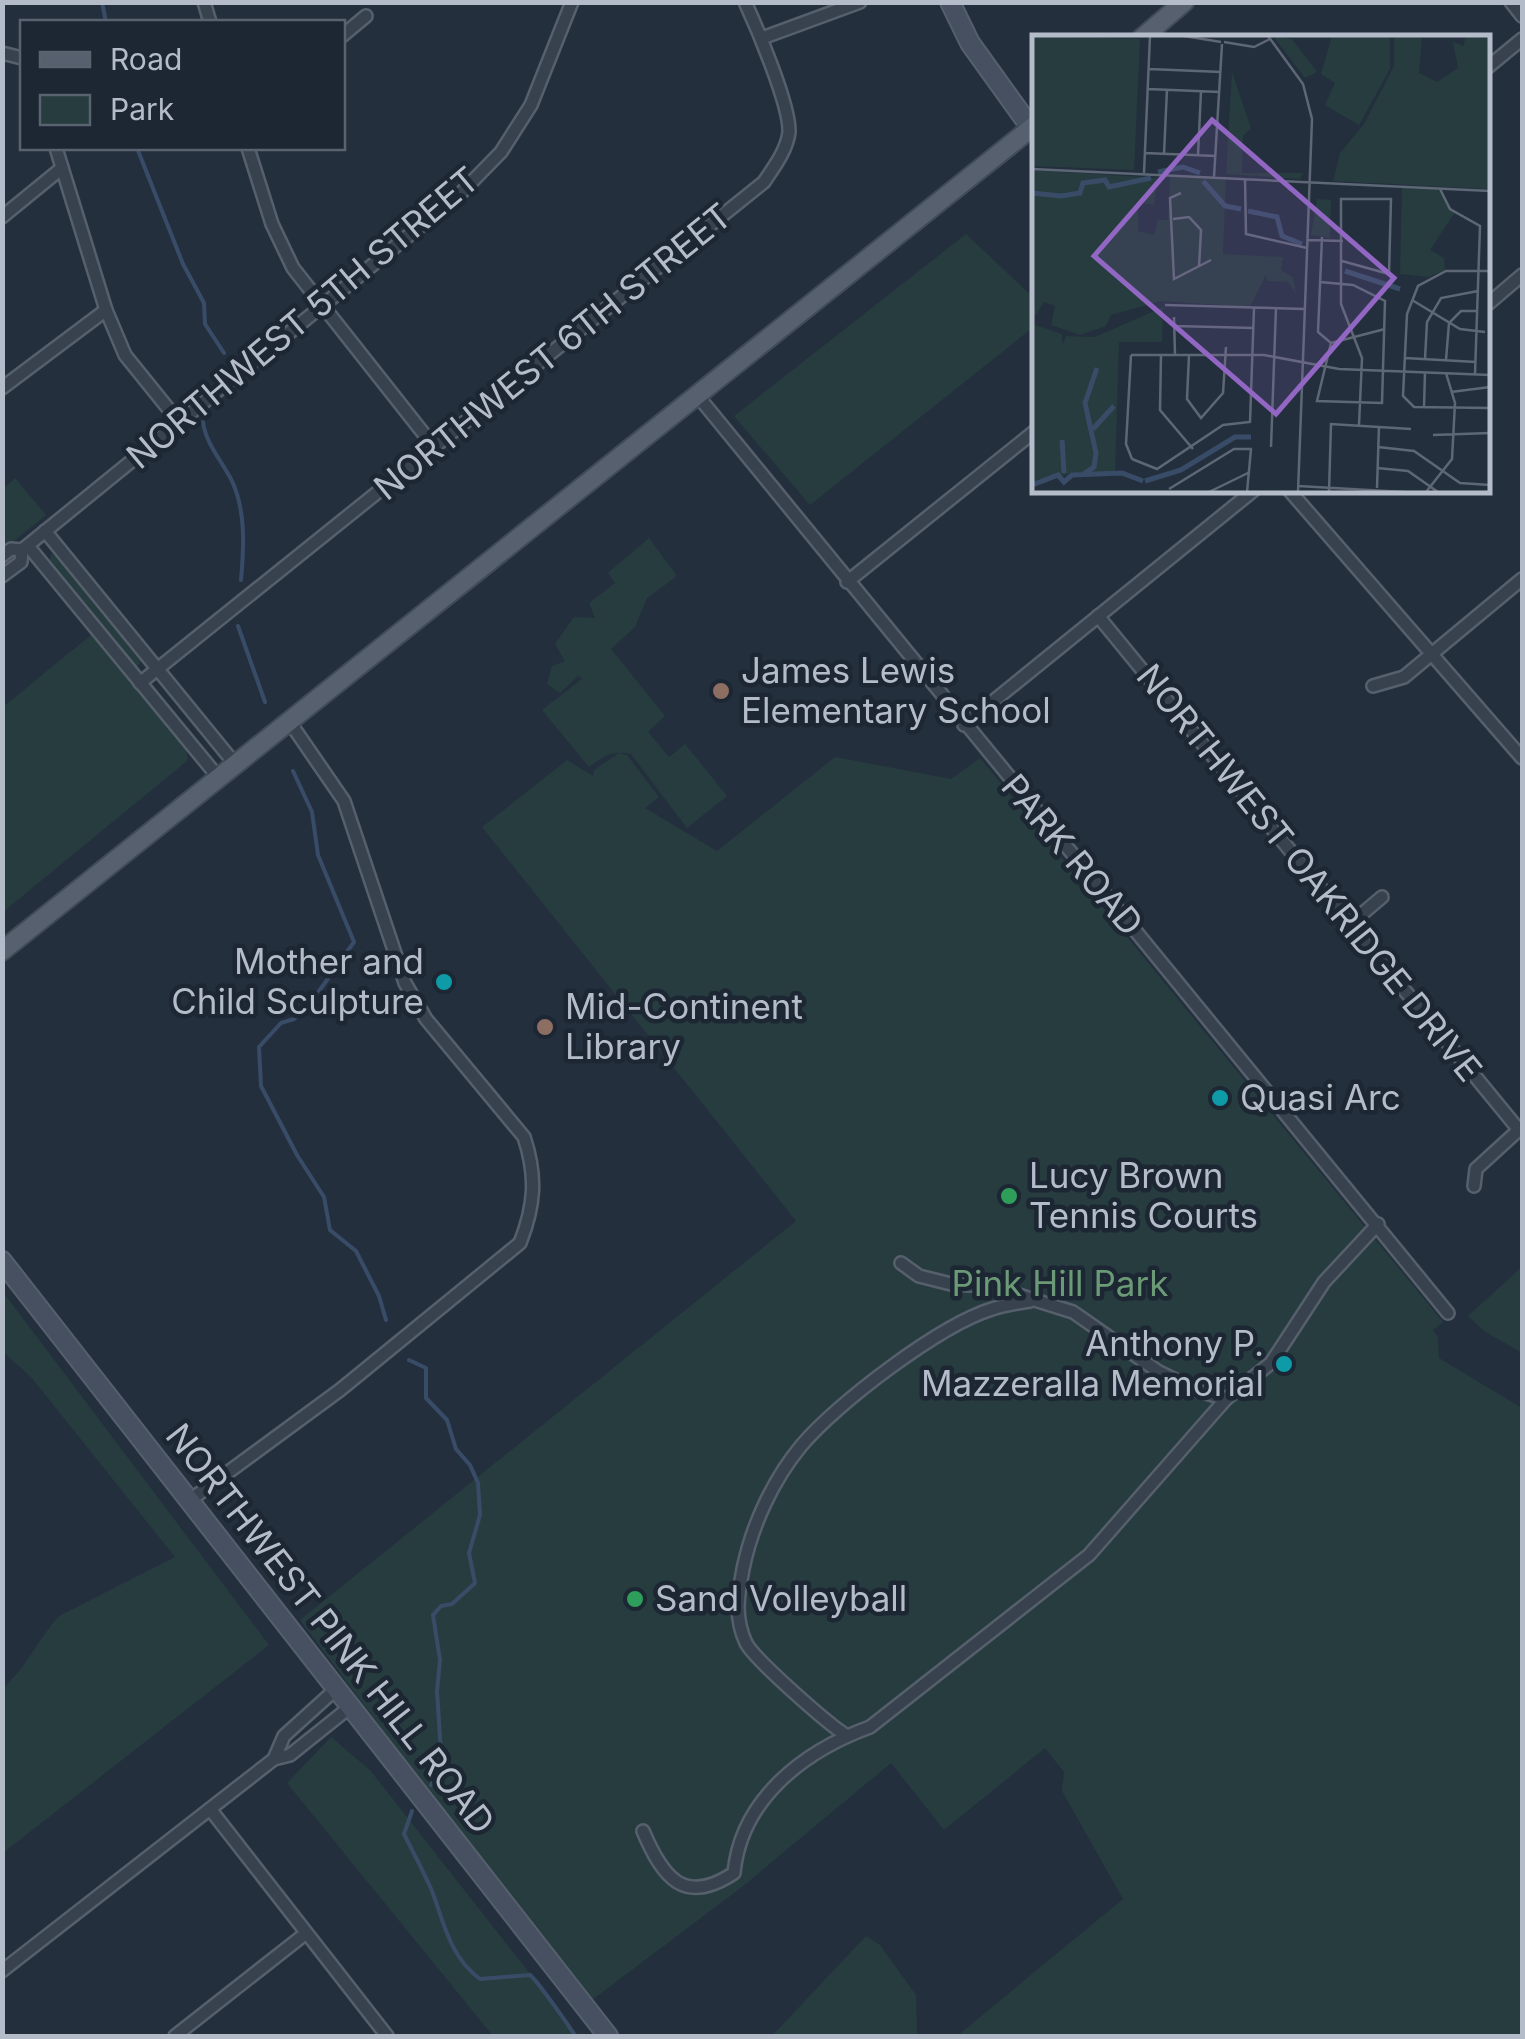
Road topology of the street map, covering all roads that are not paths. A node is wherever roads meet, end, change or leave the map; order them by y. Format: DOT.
graph roads {
  1 [pos="572,2"];
  2 [pos="745,2"];
  3 [pos="860,2"];
  4 [pos="950,2"];
  5 [pos="1184,2"];
  6 [pos="1512,2"];
  7 [pos="366,16"];
  8 [pos="1522,16"];
  9 [pos="345,34"];
  10 [pos="1146,35"];
  11 [pos="762,38"];
  12 [pos="1522,38"];
  13 [pos="2,53"];
  14 [pos="20,56"];
  15 [pos="1490,65"];
  16 [pos="1032,126"];
  17 [pos="1032,131"];
  18 [pos="57,150"];
  19 [pos="249,150"];
  20 [pos="62,168"];
  21 [pos="2,217"];
  22 [pos="1522,275"];
  23 [pos="1490,302"];
  24 [pos="322,307"];
  25 [pos="106,310"];
  26 [pos="2,388"];
  27 [pos="697,395"];
  28 [pos="179,422"];
  29 [pos="1032,433"];
  30 [pos="435,448"];
  31 [pos="1252,492"];
  32 [pos="1291,492"];
  33 [pos="45,531"];
  34 [pos="25,548"];
  35 [pos="2,556"];
  36 [pos="2,576"];
  37 [pos="1522,578"];
  38 [pos="846,582"];
  39 [pos="1098,616"];
  40 [pos="1432,656"];
  41 [pos="157,670"];
  42 [pos="140,683"];
  43 [pos="1373,686"];
  44 [pos="289,721"];
  45 [pos="964,726"];
  46 [pos="1522,758"];
  47 [pos="235,764"];
  48 [pos="218,777"];
  49 [pos="1382,897"];
  50 [pos="1350,924"];
  51 [pos="2,951"];
  52 [pos="1521,1128"];
  53 [pos="1474,1186"];
  54 [pos="1378,1224"];
  55 [pos="2,1260"];
  56 [pos="901,1263"];
  57 [pos="1030,1300"];
  58 [pos="1448,1313"];
  59 [pos="1226,1399"];
  60 [pos="189,1501"];
  61 [pos="336,1689"];
  62 [pos="350,1707"];
  63 [pos="847,1736"];
  64 [pos="274,1759"];
  65 [pos="210,1809"];
  66 [pos="643,1832"];
  67 [pos="305,1934"];
  68 [pos="2,1971"];
  69 [pos="175,2036"];
  70 [pos="387,2036"];
  71 [pos="608,2036"];
  1 -- 24 [label="street, NORTHWEST 5TH STREET"];
  2 -- 11 [label="street, NORTHWEST 6TH STREET"];
  3 -- 11 [label="street"];
  4 -- 16 [label="main road"];
  5 -- 10 [label="main road"];
  6 -- 8 [label="street"];
  7 -- 9 [label="street"];
  11 -- 30 [label="street, NORTHWEST 6TH STREET"];
  12 -- 15 [label="street"];
  13 -- 14 [label="street"];
  17 -- 27 [label="main road"];
  18 -- 20 [label="street"];
  19 -- 24 [label="street"];
  20 -- 21 [label="street"];
  20 -- 25 [label="street"];
  22 -- 23 [label="street"];
  24 -- 28 [label="street, NORTHWEST 5TH STREET"];
  24 -- 30 [label="street"];
  25 -- 26 [label="street"];
  25 -- 28 [label="street"];
  27 -- 38 [label="street, PARK ROAD"];
  27 -- 44 [label="main road"];
  28 -- 33 [label="street, NORTHWEST 5TH STREET"];
  29 -- 38 [label="street"];
  30 -- 41 [label="street, NORTHWEST 6TH STREET"];
  31 -- 39 [label="street"];
  32 -- 40 [label="street"];
  33 -- 34 [label="street, NORTHWEST 5TH STREET"];
  33 -- 41 [label="street"];
  34 -- 35 [label="street, NORTHWEST 5TH STREET"];
  34 -- 36 [label="street, NORTHWEST 5TH STREET"];
  34 -- 42 [label="street"];
  37 -- 40 [label="street"];
  38 -- 45 [label="street, PARK ROAD"];
  39 -- 45 [label="street"];
  39 -- 50 [label="street, NORTHWEST OAKRIDGE DRIVE"];
  40 -- 43 [label="street"];
  40 -- 46 [label="street"];
  41 -- 42 [label="street, NORTHWEST 6TH STREET"];
  41 -- 47 [label="street"];
  42 -- 48 [label="street"];
  44 -- 47 [label="main road"];
  44 -- 60 [label="street"];
  45 -- 54 [label="street, PARK ROAD"];
  47 -- 48 [label="main road"];
  48 -- 51 [label="main road"];
  49 -- 50 [label="street"];
  50 -- 52 [label="street, NORTHWEST OAKRIDGE DRIVE"];
  52 -- 53 [label="street"];
  54 -- 58 [label="street, PARK ROAD"];
  54 -- 59 [label="street"];
  55 -- 60 [label="main road, NORTHWEST PINK HILL ROAD"];
  56 -- 57 [label="street"];
  57 -- 59 [label="street"];
  57 -- 63 [label="street"];
  59 -- 63 [label="street"];
  60 -- 61 [label="main road, NORTHWEST PINK HILL ROAD"];
  61 -- 62 [label="main road, NORTHWEST PINK HILL ROAD"];
  61 -- 64 [label="street"];
  62 -- 64 [label="street"];
  62 -- 71 [label="main road, NORTHWEST PINK HILL ROAD"];
  63 -- 66 [label="street"];
  64 -- 65 [label="street"];
  65 -- 67 [label="street"];
  65 -- 68 [label="street"];
  67 -- 69 [label="street"];
  67 -- 70 [label="street"];
}
